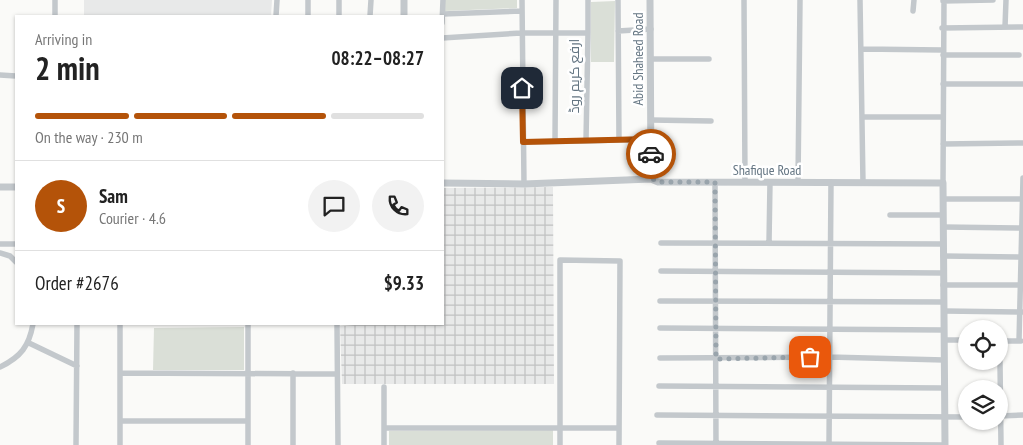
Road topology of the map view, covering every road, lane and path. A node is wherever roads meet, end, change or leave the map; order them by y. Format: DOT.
graph roads {
  1 [pos="55,0"];
  2 [pos="277,0"];
  3 [pos="308,0"];
  4 [pos="339,0"];
  5 [pos="371,0"];
  6 [pos="404,0"];
  7 [pos="443,0"];
  8 [pos="522,0"];
  9 [pos="556,0"];
  10 [pos="588,0"];
  11 [pos="618,0"];
  12 [pos="650,0"];
  13 [pos="744,0"];
  14 [pos="800,0"];
  15 [pos="860,0"];
  16 [pos="914,0"];
  17 [pos="944,0"];
  18 [pos="993,0"];
  19 [pos="1006,0"];
  20 [pos="522,11"];
  21 [pos="913,12"];
  22 [pos="443,14"];
  23 [pos="55,15"];
  24 [pos="276,15"];
  25 [pos="308,15"];
  26 [pos="339,15"];
  27 [pos="370,15"];
  28 [pos="404,15"];
  29 [pos="1023,27"];
  30 [pos="942,28"];
  31 [pos="1005,28"];
  32 [pos="650,29"];
  33 [pos="618,31"];
  34 [pos="556,32"];
  35 [pos="522,33"];
  36 [pos="588,33"];
  37 [pos="444,38"];
  38 [pos="860,49"];
  39 [pos="942,52"];
  40 [pos="1018,55"];
  41 [pos="651,59"];
  42 [pos="709,59"];
  43 [pos="0,75"];
  44 [pos="15,76"];
  45 [pos="942,84"];
  46 [pos="1023,84"];
  47 [pos="862,117"];
  48 [pos="942,117"];
  49 [pos="651,120"];
  50 [pos="711,121"];
  51 [pos="651,139"];
  52 [pos="619,140"];
  53 [pos="555,141"];
  54 [pos="586,141"];
  55 [pos="523,142"];
  56 [pos="1023,143"];
  57 [pos="942,144"];
  58 [pos="651,178"];
  59 [pos="1023,178"];
  60 [pos="715,182"];
  61 [pos="745,182"];
  62 [pos="770,182"];
  63 [pos="798,182"];
  64 [pos="831,182"];
  65 [pos="444,183"];
  66 [pos="863,183"];
  67 [pos="943,183"];
  68 [pos="524,184"];
  69 [pos="0,187"];
  70 [pos="15,187"];
  71 [pos="943,198"];
  72 [pos="1023,199"];
  73 [pos="890,215"];
  74 [pos="943,215"];
  75 [pos="943,227"];
  76 [pos="1022,228"];
  77 [pos="661,243"];
  78 [pos="715,243"];
  79 [pos="769,243"];
  80 [pos="0,244"];
  81 [pos="15,244"];
  82 [pos="831,244"];
  83 [pos="943,244"];
  84 [pos="0,253"];
  85 [pos="943,256"];
  86 [pos="1022,257"];
  87 [pos="15,261"];
  88 [pos="661,271"];
  89 [pos="715,271"];
  90 [pos="830,272"];
  91 [pos="943,272"];
  92 [pos="943,285"];
  93 [pos="1022,285"];
  94 [pos="660,301"];
  95 [pos="715,301"];
  96 [pos="830,302"];
  97 [pos="944,302"];
  98 [pos="944,311"];
  99 [pos="1022,312"];
  100 [pos="33,325"];
  101 [pos="77,325"];
  102 [pos="120,325"];
  103 [pos="248,325"];
  104 [pos="336,325"];
  105 [pos="660,328"];
  106 [pos="715,328"];
  107 [pos="830,329"];
  108 [pos="944,330"];
  109 [pos="944,340"];
  110 [pos="958,340"];
  111 [pos="1008,341"];
  112 [pos="1021,341"];
  113 [pos="29,342"];
  114 [pos="829,357"];
  115 [pos="660,358"];
  116 [pos="716,359"];
  117 [pos="944,360"];
  118 [pos="77,366"];
  119 [pos="0,367"];
  120 [pos="248,373"];
  121 [pos="293,373"];
  122 [pos="120,374"];
  123 [pos="336,374"];
  124 [pos="659,386"];
  125 [pos="384,387"];
  126 [pos="716,387"];
  127 [pos="829,388"];
  128 [pos="944,388"];
  129 [pos="658,415"];
  130 [pos="1023,415"];
  131 [pos="716,416"];
  132 [pos="829,416"];
  133 [pos="958,416"];
  134 [pos="1008,416"];
  135 [pos="944,417"];
  136 [pos="248,421"];
  137 [pos="120,422"];
  138 [pos="560,427"];
  139 [pos="384,428"];
  140 [pos="619,428"];
  141 [pos="1000,430"];
  142 [pos="659,443"];
  143 [pos="716,444"];
  144 [pos="829,444"];
  145 [pos="76,445"];
  146 [pos="120,445"];
  147 [pos="248,445"];
  148 [pos="293,445"];
  149 [pos="338,445"];
  150 [pos="384,445"];
  151 [pos="560,445"];
  152 [pos="619,445"];
  153 [pos="945,445"];
  154 [pos="1001,445"];
  1 -- 23 [label="street"];
  2 -- 24 [label="street"];
  3 -- 25 [label="street"];
  4 -- 26 [label="street"];
  5 -- 27 [label="street"];
  6 -- 28 [label="street"];
  7 -- 22 [label="street"];
  8 -- 20 [label="street"];
  9 -- 34 [label="street"];
  10 -- 36 [label="street"];
  11 -- 33 [label="street"];
  12 -- 32 [label="street, Abid Shaheed Road"];
  13 -- 61 [label="street"];
  14 -- 63 [label="street"];
  15 -- 38 [label="street"];
  16 -- 21 [label="street"];
  17 -- 18 [label="street"];
  17 -- 30 [label="street"];
  19 -- 31 [label="street"];
  20 -- 22 [label="street"];
  20 -- 35 [label="street"];
  29 -- 31 [label="street"];
  30 -- 31 [label="street"];
  30 -- 39 [label="street"];
  32 -- 33 [label="street"];
  32 -- 41 [label="street, Abid Shaheed Road"];
  33 -- 52 [label="street"];
  34 -- 35 [label="street, ارفع کریم روڈ"];
  34 -- 36 [label="street, ارفع کریم روڈ"];
  34 -- 53 [label="street"];
  35 -- 37 [label="street, ارفع کریم روڈ"];
  35 -- 55 [label="street"];
  36 -- 54 [label="street, ارفع کریم روڈ"];
  38 -- 39 [label="street"];
  38 -- 47 [label="street"];
  39 -- 40 [label="street"];
  39 -- 45 [label="street"];
  41 -- 42 [label="street"];
  41 -- 49 [label="street, Abid Shaheed Road"];
  43 -- 44 [label="street"];
  45 -- 46 [label="street"];
  45 -- 48 [label="street"];
  47 -- 48 [label="street"];
  47 -- 66 [label="street"];
  48 -- 57 [label="street"];
  49 -- 50 [label="street"];
  49 -- 51 [label="street, Abid Shaheed Road"];
  51 -- 52 [label="street"];
  51 -- 58 [label="street, Abid Shaheed Road"];
  52 -- 54 [label="street"];
  53 -- 54 [label="street"];
  53 -- 55 [label="street"];
  55 -- 68 [label="street"];
  56 -- 57 [label="street"];
  57 -- 67 [label="street"];
  58 -- 60 [label="street, Shafique Road"];
  58 -- 68 [label="street, Shafique Road"];
  59 -- 72 [label="street"];
  60 -- 61 [label="street, Shafique Road"];
  60 -- 78 [label="street"];
  61 -- 62 [label="street, Shafique Road"];
  62 -- 63 [label="street, Shafique Road"];
  62 -- 79 [label="street"];
  63 -- 64 [label="street, Shafique Road"];
  64 -- 66 [label="street, Shafique Road"];
  64 -- 82 [label="street"];
  65 -- 68 [label="street, Shafique Road"];
  66 -- 67 [label="street, Shafique Road"];
  67 -- 71 [label="street"];
  69 -- 70 [label="street"];
  71 -- 72 [label="street"];
  71 -- 74 [label="street"];
  72 -- 76 [label="street"];
  73 -- 74 [label="street"];
  74 -- 75 [label="street"];
  75 -- 76 [label="street"];
  75 -- 83 [label="street"];
  76 -- 86 [label="street"];
  77 -- 78 [label="street"];
  78 -- 79 [label="street"];
  78 -- 89 [label="street"];
  79 -- 82 [label="street"];
  80 -- 81 [label="street"];
  82 -- 83 [label="street"];
  82 -- 90 [label="street"];
  83 -- 85 [label="street"];
  84 -- 87 [label="street"];
  85 -- 86 [label="street"];
  85 -- 91 [label="street"];
  86 -- 93 [label="street"];
  88 -- 89 [label="street"];
  89 -- 90 [label="street"];
  89 -- 95 [label="street"];
  90 -- 91 [label="street"];
  90 -- 96 [label="street"];
  91 -- 92 [label="street"];
  92 -- 93 [label="street"];
  92 -- 97 [label="street"];
  93 -- 99 [label="street"];
  94 -- 95 [label="street"];
  95 -- 96 [label="street"];
  95 -- 106 [label="street"];
  96 -- 97 [label="street"];
  96 -- 107 [label="street"];
  97 -- 98 [label="street"];
  98 -- 99 [label="street"];
  98 -- 108 [label="street"];
  99 -- 112 [label="street"];
  100 -- 113 [label="street"];
  101 -- 118 [label="street"];
  102 -- 122 [label="street"];
  103 -- 120 [label="street"];
  104 -- 123 [label="street"];
  105 -- 106 [label="street"];
  106 -- 107 [label="street"];
  106 -- 116 [label="street"];
  107 -- 108 [label="street"];
  107 -- 114 [label="street"];
  108 -- 109 [label="street"];
  109 -- 110 [label="street"];
  109 -- 117 [label="street"];
  111 -- 112 [label="street"];
  113 -- 118 [label="street"];
  113 -- 119 [label="street"];
  114 -- 116 [label="street"];
  114 -- 117 [label="street"];
  114 -- 127 [label="street"];
  115 -- 116 [label="street"];
  116 -- 126 [label="street"];
  117 -- 128 [label="street"];
  118 -- 145 [label="street"];
  120 -- 121 [label="street"];
  120 -- 122 [label="street"];
  120 -- 136 [label="street"];
  121 -- 123 [label="street"];
  121 -- 148 [label="street"];
  122 -- 137 [label="street"];
  123 -- 149 [label="street"];
  124 -- 126 [label="street"];
  125 -- 139 [label="street"];
  126 -- 127 [label="street"];
  126 -- 131 [label="street"];
  127 -- 128 [label="street"];
  127 -- 132 [label="street"];
  128 -- 135 [label="street"];
  129 -- 131 [label="street"];
  130 -- 134 [label="street"];
  131 -- 132 [label="street"];
  131 -- 143 [label="street"];
  132 -- 135 [label="street"];
  132 -- 144 [label="street"];
  133 -- 135 [label="street"];
  135 -- 153 [label="street"];
  136 -- 137 [label="street"];
  136 -- 147 [label="street"];
  137 -- 146 [label="street"];
  138 -- 139 [label="street"];
  138 -- 140 [label="street"];
  138 -- 140 [label="street"];
  138 -- 151 [label="street"];
  139 -- 150 [label="street"];
  140 -- 152 [label="street"];
  141 -- 154 [label="street"];
  142 -- 143 [label="street"];
  143 -- 144 [label="street"];
  144 -- 153 [label="street"];
}
